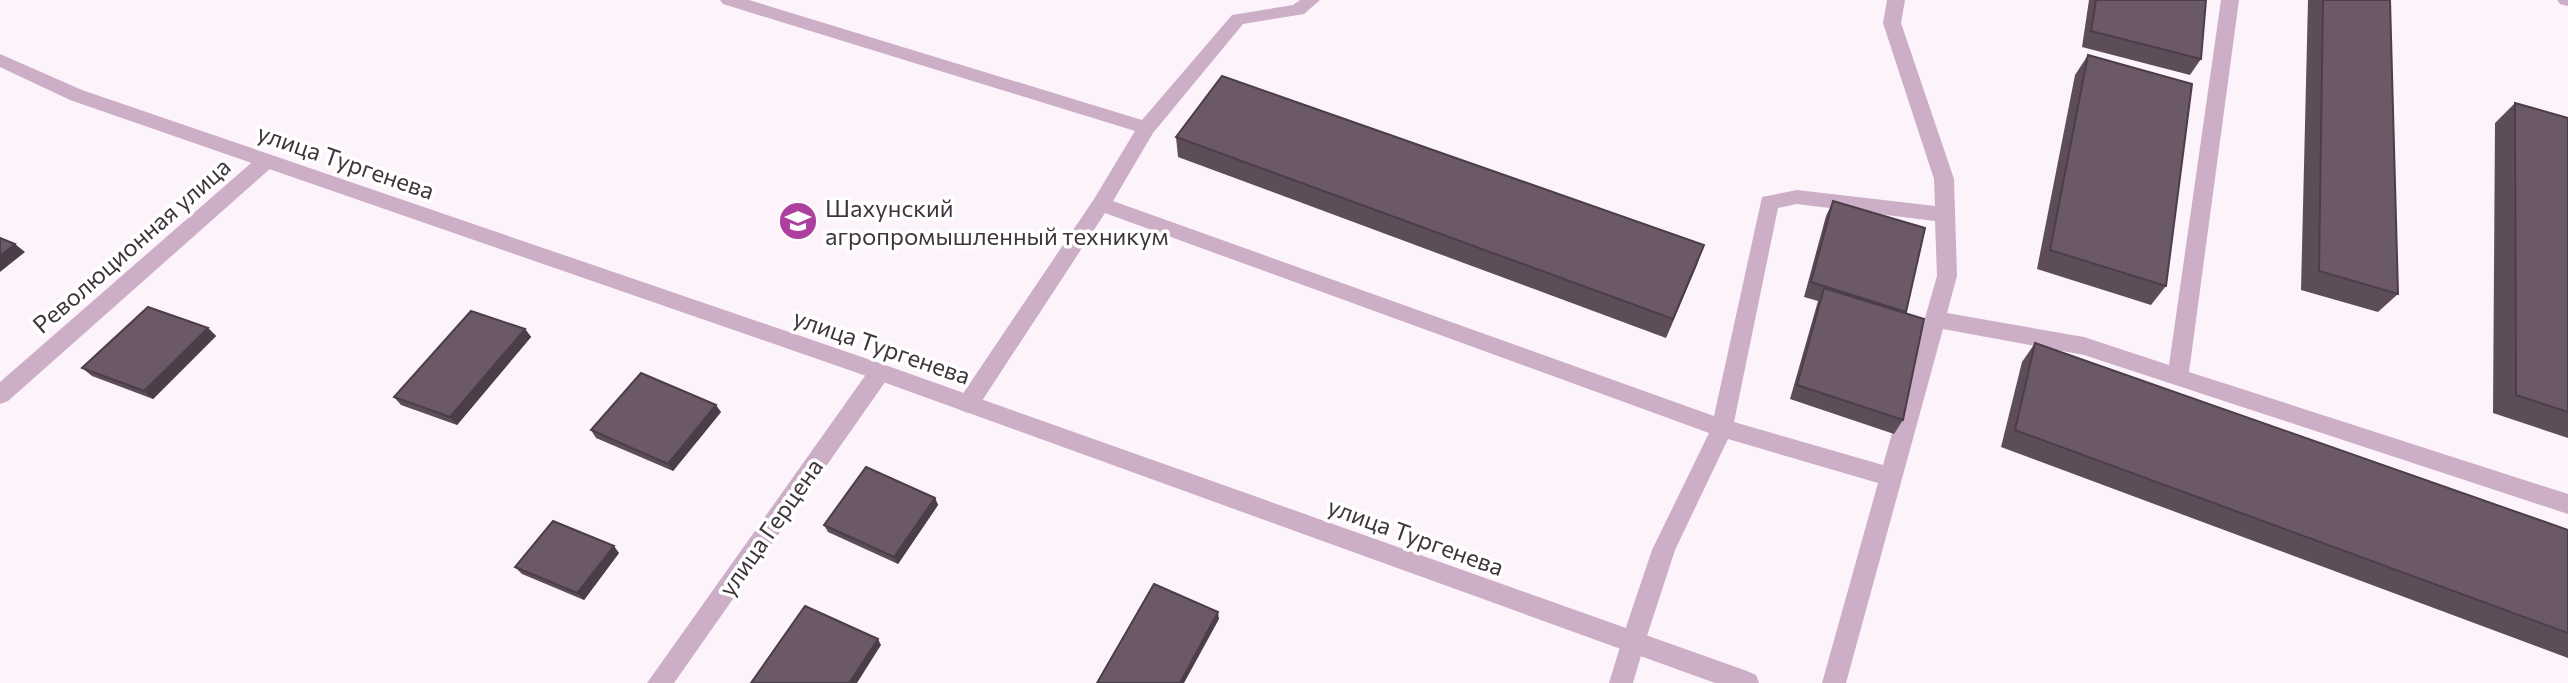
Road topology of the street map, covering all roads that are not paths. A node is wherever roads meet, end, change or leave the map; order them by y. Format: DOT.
graph roads {
  1 [pos="729,0"];
  2 [pos="1311,0"];
  3 [pos="1896,0"];
  4 [pos="2230,0"];
  5 [pos="0,60"];
  6 [pos="1146,128"];
  7 [pos="265,162"];
  8 [pos="1101,204"];
  9 [pos="1945,215"];
  10 [pos="1934,319"];
  11 [pos="880,372"];
  12 [pos="2178,377"];
  13 [pos="0,395"];
  14 [pos="968,404"];
  15 [pos="1722,428"];
  16 [pos="1891,477"];
  17 [pos="2568,504"];
  18 [pos="1633,642"];
  19 [pos="659,683"];
  20 [pos="1621,683"];
  21 [pos="1747,683"];
  22 [pos="1834,683"];
  1 -- 6 [label="street"];
  2 -- 6 [label="street"];
  3 -- 9 [label="street"];
  4 -- 12 [label="street"];
  5 -- 7 [label="street, улица Тургенева"];
  6 -- 8 [label="street"];
  7 -- 11 [label="street, улица Тургенева"];
  7 -- 13 [label="street, Революционная улица"];
  8 -- 14 [label="street"];
  8 -- 15 [label="street"];
  9 -- 10 [label="street"];
  9 -- 15 [label="street"];
  10 -- 12 [label="street"];
  10 -- 16 [label="street"];
  11 -- 14 [label="street, улица Тургенева"];
  11 -- 19 [label="street, улица Герцена"];
  12 -- 17 [label="street"];
  14 -- 18 [label="street, улица Тургенева"];
  15 -- 16 [label="street"];
  15 -- 18 [label="street"];
  16 -- 22 [label="street"];
  18 -- 20 [label="street"];
  18 -- 21 [label="street, улица Тургенева"];
}
